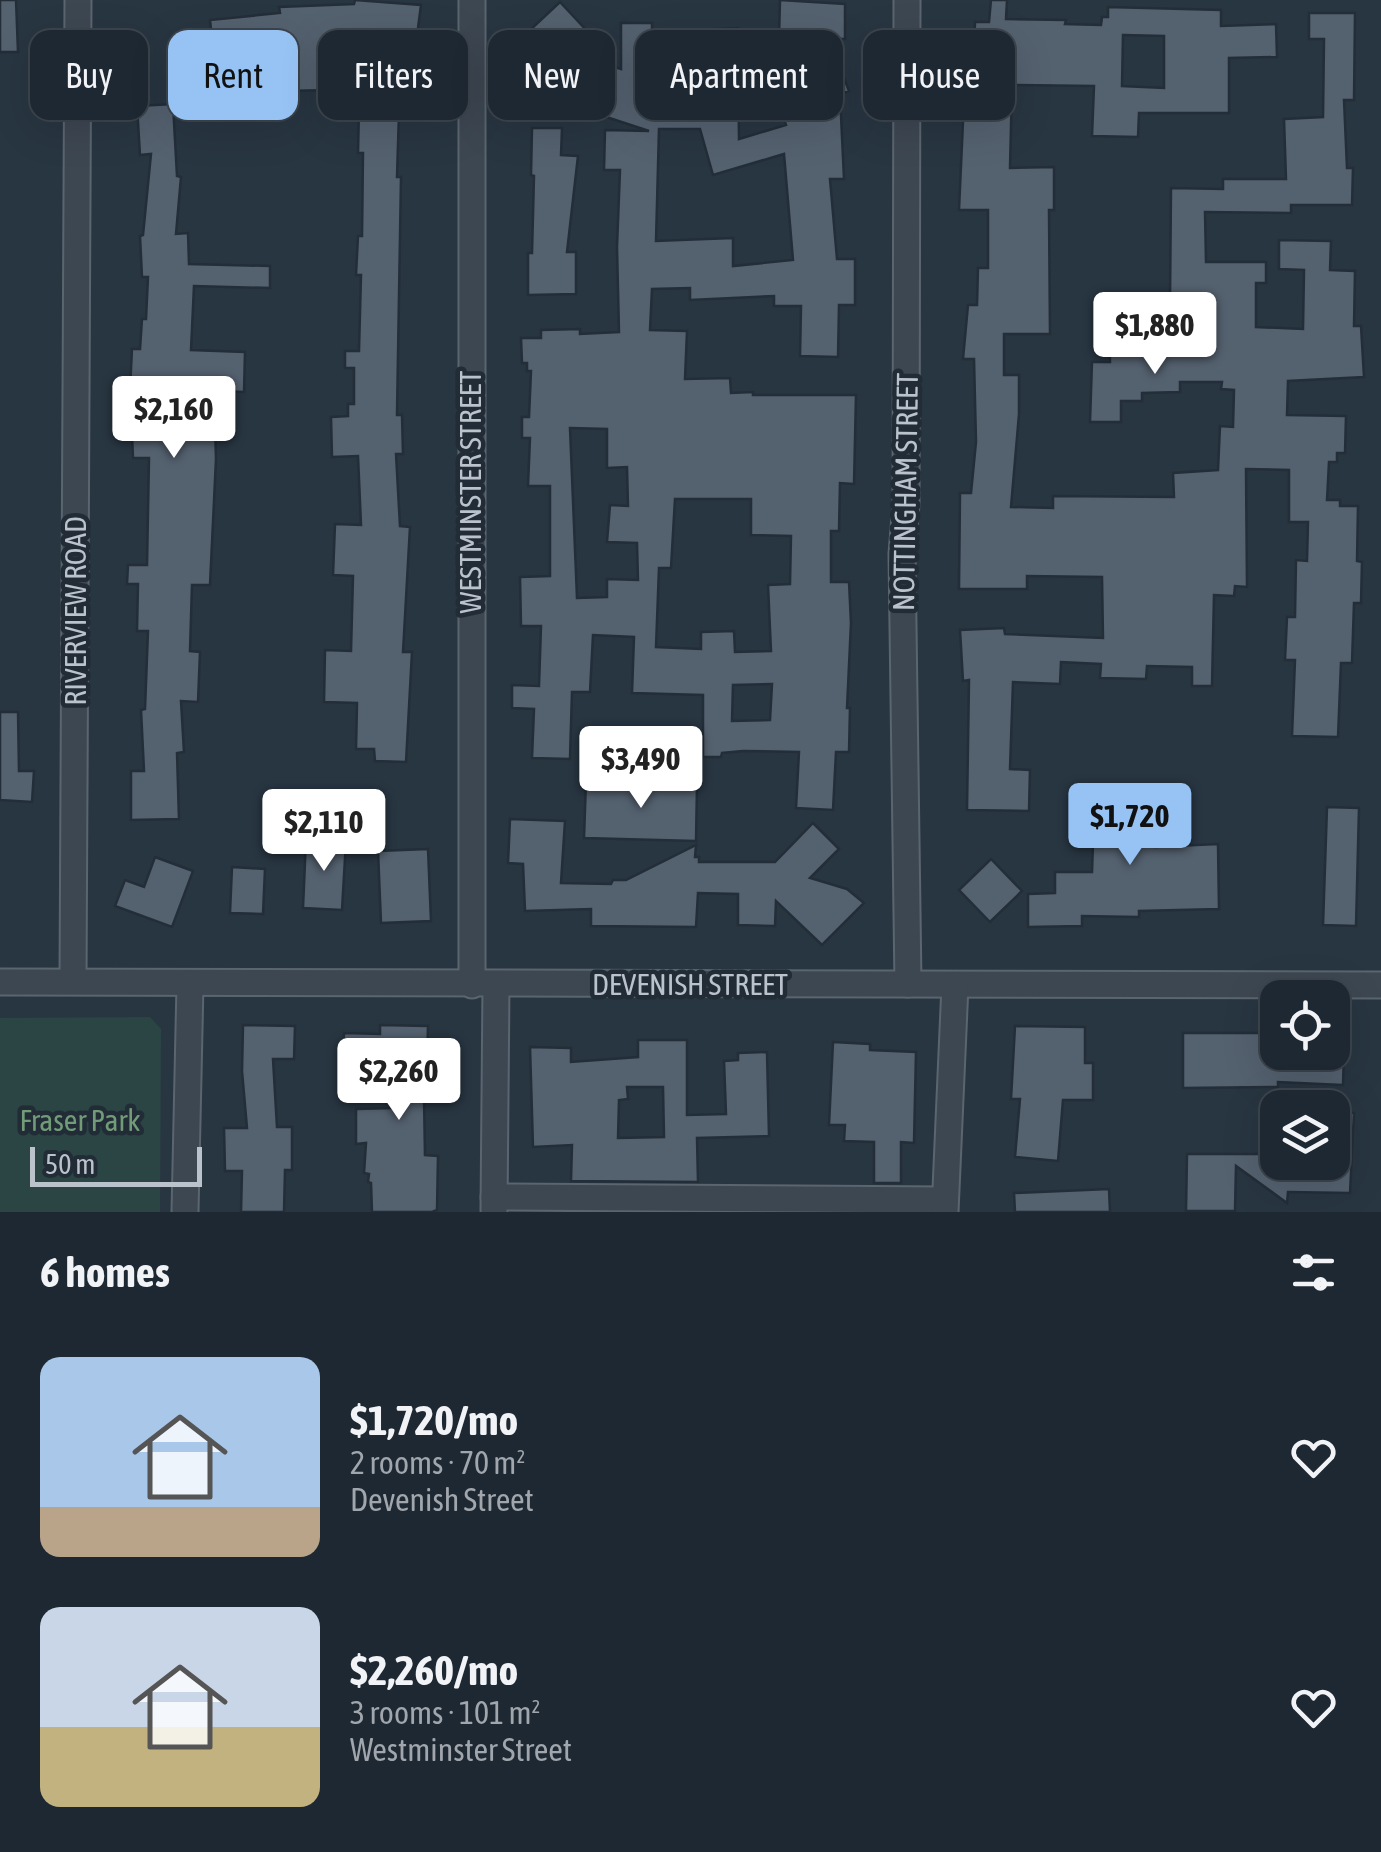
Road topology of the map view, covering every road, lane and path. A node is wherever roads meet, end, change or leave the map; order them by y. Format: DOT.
graph roads {
  1 [pos="78,0"];
  2 [pos="472,0"];
  3 [pos="907,0"];
  4 [pos="74,981"];
  5 [pos="0,982"];
  6 [pos="190,984"];
  7 [pos="908,984"];
  8 [pos="484,985"];
  9 [pos="954,985"];
  10 [pos="1381,985"];
  11 [pos="494,1204"];
  12 [pos="741,1206"];
  13 [pos="945,1206"];
  14 [pos="185,1212"];
  1 -- 4 [label="street, RIVERVIEW ROAD"];
  2 -- 8 [label="street, WESTMINSTER STREET"];
  3 -- 7 [label="street, NOTTINGHAM STREET"];
  4 -- 5 [label="street, DEVENISH STREET"];
  4 -- 6 [label="street, DEVENISH STREET"];
  6 -- 8 [label="street, DEVENISH STREET"];
  6 -- 14 [label="street"];
  7 -- 8 [label="street, DEVENISH STREET"];
  7 -- 9 [label="street, DEVENISH STREET"];
  8 -- 11 [label="street, WESTMINSTER STREET"];
  9 -- 10 [label="street, DEVENISH STREET"];
  9 -- 13 [label="street"];
  11 -- 12 [label="street"];
  12 -- 13 [label="street"];
}
